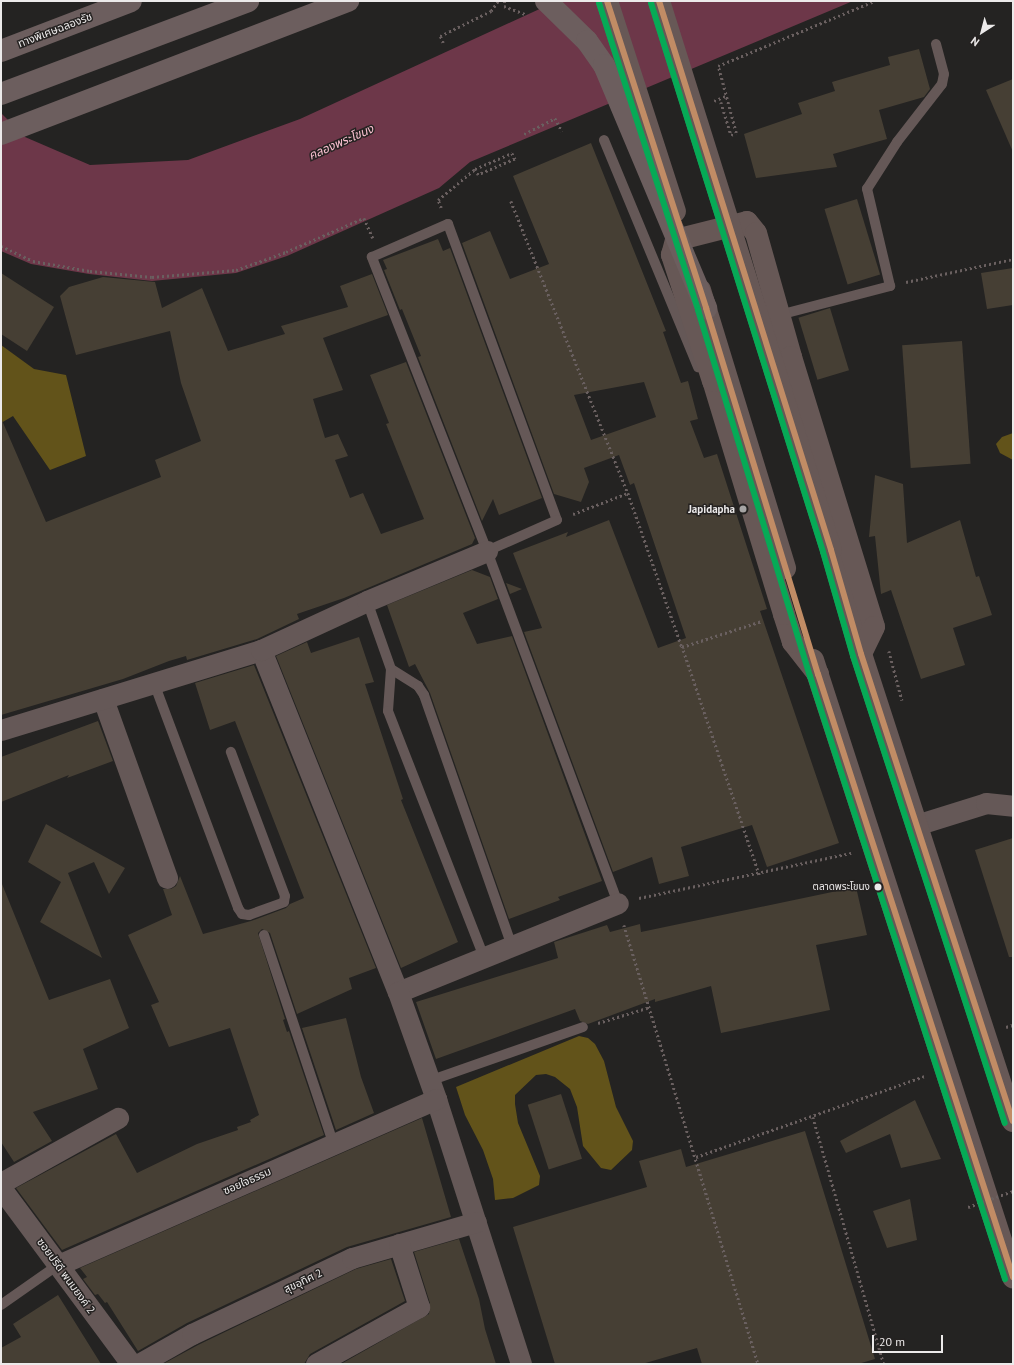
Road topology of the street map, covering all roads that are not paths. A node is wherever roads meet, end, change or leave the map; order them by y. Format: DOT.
graph roads {
  1 [pos="131,1"];
  2 [pos="248,1"];
  3 [pos="348,1"];
  4 [pos="546,1"];
  5 [pos="607,1"];
  6 [pos="659,1"];
  7 [pos="936,44"];
  8 [pos="1,51"];
  9 [pos="1,94"];
  10 [pos="1,134"];
  11 [pos="604,140"];
  12 [pos="706,308"];
  13 [pos="779,315"];
  14 [pos="736,455"];
  15 [pos="487,551"];
  16 [pos="367,601"];
  17 [pos="261,650"];
  18 [pos="861,654"];
  19 [pos="391,669"];
  20 [pos="818,674"];
  21 [pos="154,683"];
  22 [pos="103,699"];
  23 [pos="1,730"];
  24 [pos="231,752"];
  25 [pos="1013,806"];
  26 [pos="916,825"];
  27 [pos="167,878"];
  28 [pos="618,902"];
  29 [pos="264,935"];
  30 [pos="512,946"];
  31 [pos="484,957"];
  32 [pos="398,992"];
  33 [pos="583,1028"];
  34 [pos="432,1090"];
  35 [pos="118,1118"];
  36 [pos="1013,1121"];
  37 [pos="333,1143"];
  38 [pos="1,1183"];
  39 [pos="1,1188"];
  40 [pos="476,1222"];
  41 [pos="398,1244"];
  42 [pos="58,1265"];
  43 [pos="1013,1277"];
  44 [pos="1,1305"];
  45 [pos="131,1364"];
  46 [pos="139,1364"];
  47 [pos="316,1364"];
  48 [pos="521,1364"];
  1 -- 8 [label="highway, ทางพิเศษฉลองรัช"];
  2 -- 9 [label="highway"];
  3 -- 10 [label="highway"];
  4 -- 12 [label="highway, bridge"];
  5 -- 12 [label="main road, bridge"];
  6 -- 18 [label="main road, bridge"];
  7 -- 13 [label="lane"];
  11 -- 14 [label="lane"];
  12 -- 20 [label="main road, bridge"];
  13 -- 14 [label="main road"];
  13 -- 18 [label="main road"];
  14 -- 20 [label="main road"];
  15 -- 15 [label="lane"];
  15 -- 16 [label="street"];
  15 -- 28 [label="lane"];
  16 -- 17 [label="street"];
  16 -- 19 [label="lane"];
  17 -- 21 [label="street"];
  17 -- 32 [label="street"];
  18 -- 26 [label="main road"];
  19 -- 30 [label="lane"];
  19 -- 31 [label="lane"];
  20 -- 43 [label="main road"];
  21 -- 22 [label="street"];
  21 -- 24 [label="lane"];
  22 -- 23 [label="street"];
  22 -- 27 [label="street"];
  25 -- 26 [label="street"];
  26 -- 36 [label="main road"];
  28 -- 30 [label="street"];
  29 -- 37 [label="lane"];
  30 -- 31 [label="street"];
  31 -- 32 [label="street"];
  32 -- 34 [label="street"];
  33 -- 34 [label="lane"];
  34 -- 37 [label="street, ซอยใจธรรม"];
  34 -- 40 [label="street"];
  35 -- 38 [label="street"];
  37 -- 42 [label="street, ซอยใจธรรม"];
  39 -- 42 [label="street, ซอยปรีดี พนมยงค์ 2"];
  40 -- 41 [label="street, สุขอุทิศ 2"];
  40 -- 48 [label="street"];
  41 -- 46 [label="street, สุขอุทิศ 2"];
  41 -- 47 [label="street"];
  42 -- 44 [label="lane"];
  42 -- 45 [label="street, ซอยปรีดี พนมยงค์ 2"];
}
